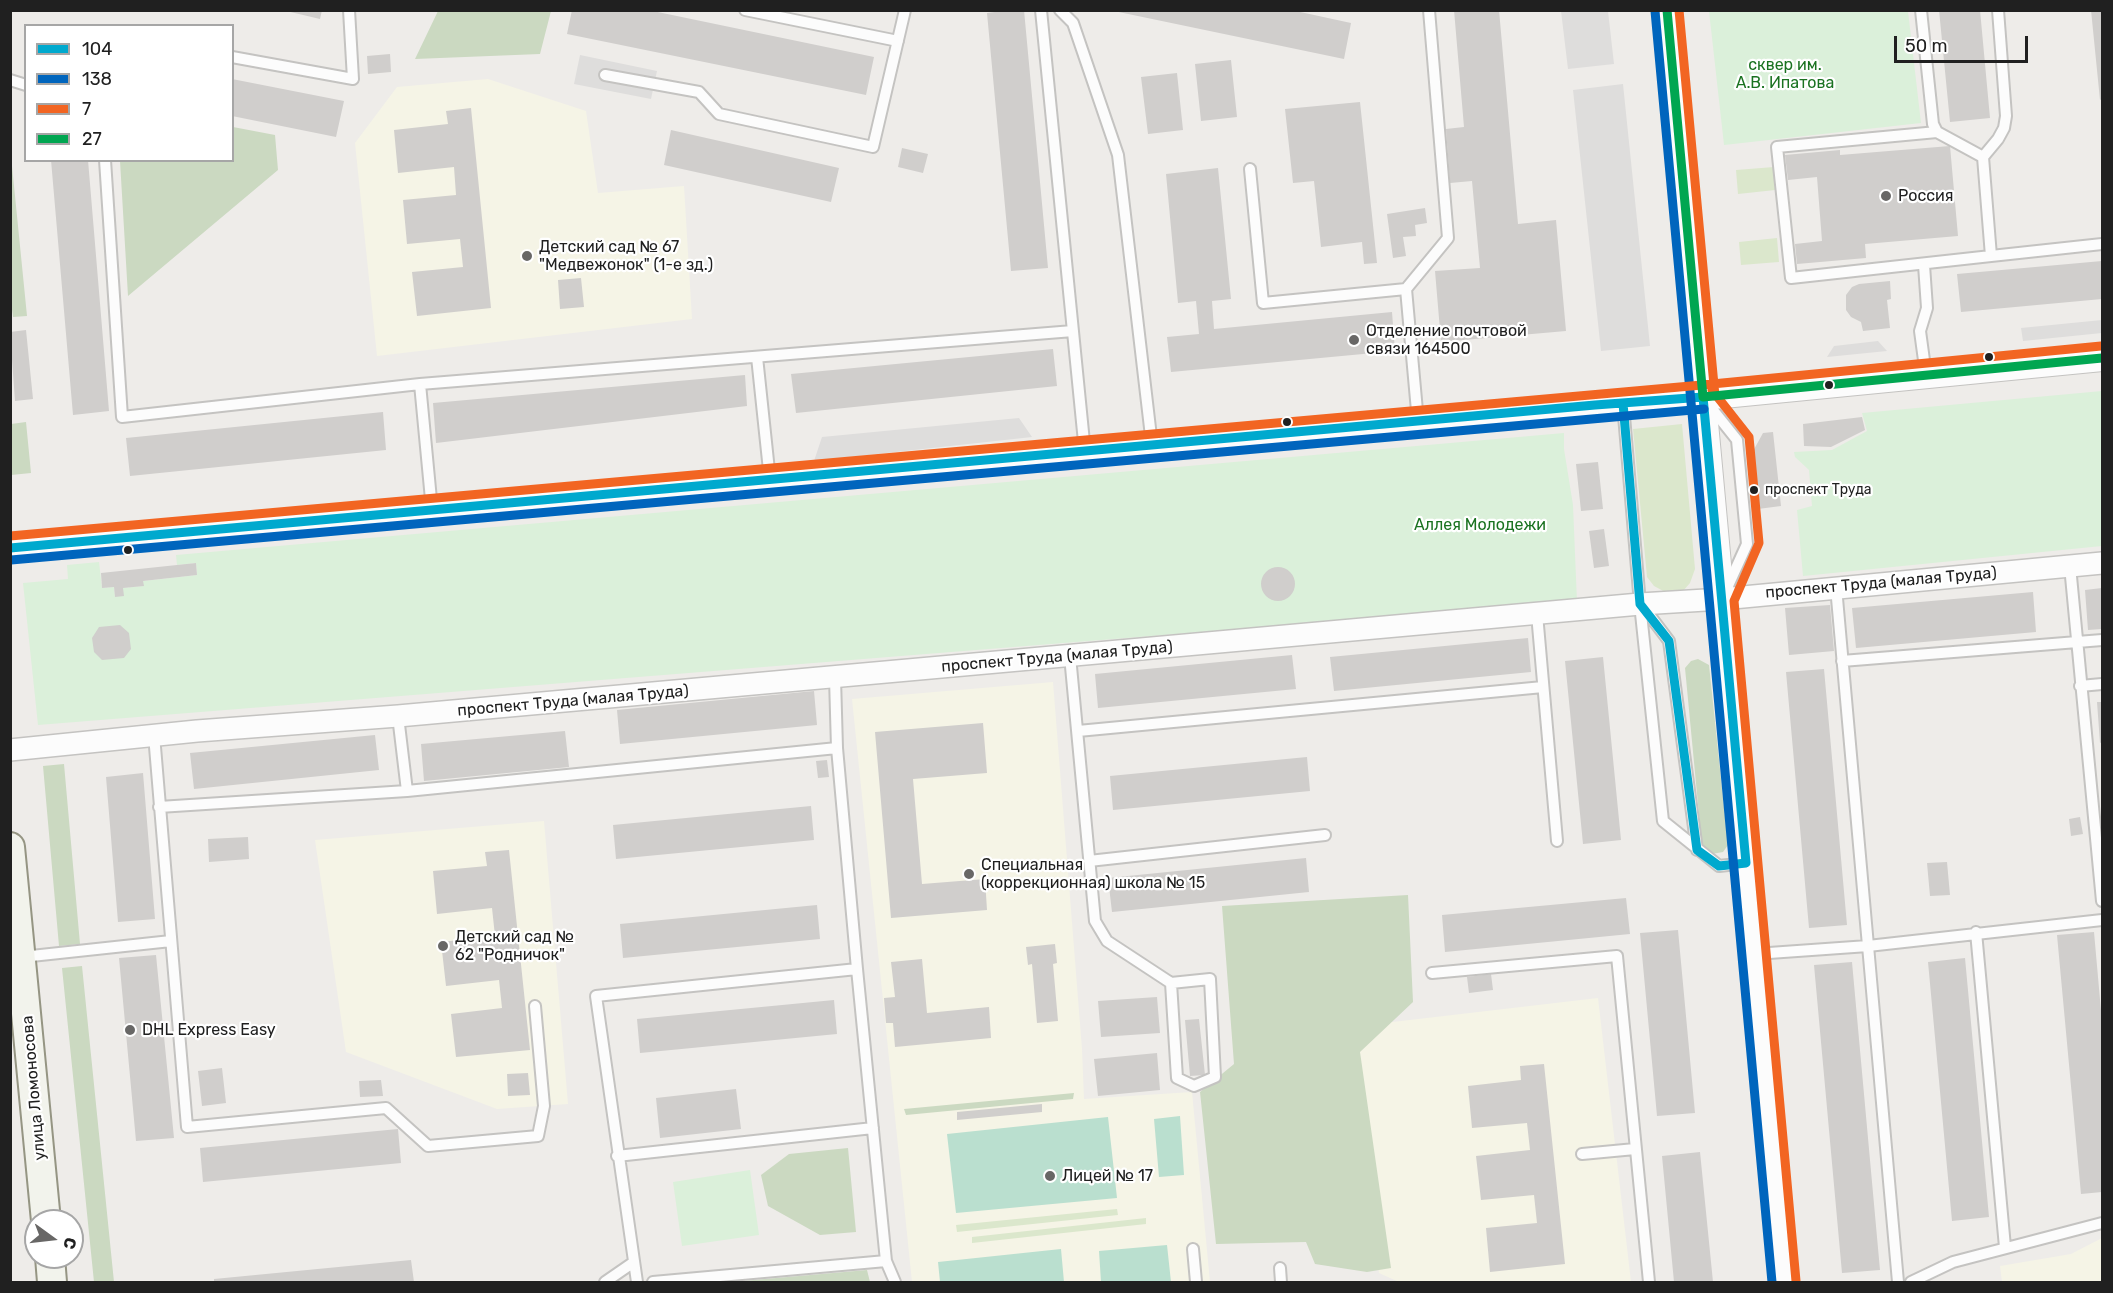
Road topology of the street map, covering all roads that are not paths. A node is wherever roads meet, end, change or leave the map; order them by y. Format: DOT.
graph roads {
  1 [pos="349,10"];
  2 [pos="745,10"];
  3 [pos="905,10"];
  4 [pos="1041,10"];
  5 [pos="1060,10"];
  6 [pos="1429,10"];
  7 [pos="1667,10"];
  8 [pos="1921,10"];
  9 [pos="1998,10"];
  10 [pos="898,41"];
  11 [pos="234,57"];
  12 [pos="605,75"];
  13 [pos="1937,132"];
  14 [pos="1983,157"];
  15 [pos="105,162"];
  16 [pos="1250,169"];
  17 [pos="2103,244"];
  18 [pos="1991,256"];
  19 [pos="1924,265"];
  20 [pos="1406,289"];
  21 [pos="1073,331"];
  22 [pos="757,357"];
  23 [pos="2103,358"];
  24 [pos="1926,375"];
  25 [pos="420,384"];
  26 [pos="1703,397"];
  27 [pos="1623,403"];
  28 [pos="1418,422"];
  29 [pos="1153,446"];
  30 [pos="1085,452"];
  31 [pos="770,480"];
  32 [pos="432,510"];
  33 [pos="10,548"];
  34 [pos="2103,562"];
  35 [pos="2070,566"];
  36 [pos="1836,587"];
  37 [pos="1722,599"];
  38 [pos="1640,604"];
  39 [pos="1537,614"];
  40 [pos="2103,640"];
  41 [pos="2076,643"];
  42 [pos="1070,656"];
  43 [pos="1842,661"];
  44 [pos="835,678"];
  45 [pos="2103,684"];
  46 [pos="2080,686"];
  47 [pos="1543,687"];
  48 [pos="398,716"];
  49 [pos="1078,731"];
  50 [pos="154,735"];
  51 [pos="837,748"];
  52 [pos="10,750"];
  53 [pos="407,790"];
  54 [pos="2097,806"];
  55 [pos="159,807"];
  56 [pos="1325,835"];
  57 [pos="1557,841"];
  58 [pos="10,847"];
  59 [pos="1697,850"];
  60 [pos="1089,861"];
  61 [pos="1746,863"];
  62 [pos="2103,901"];
  63 [pos="2103,920"];
  64 [pos="1976,932"];
  65 [pos="171,941"];
  66 [pos="1868,946"];
  67 [pos="1755,954"];
  68 [pos="21,957"];
  69 [pos="857,969"];
  70 [pos="1432,973"];
  71 [pos="1171,983"];
  72 [pos="18,1004"];
  73 [pos="535,1006"];
  74 [pos="873,1128"];
  75 [pos="1635,1149"];
  76 [pos="1582,1154"];
  77 [pos="617,1155"];
  78 [pos="44,1209"];
  79 [pos="2103,1223"];
  80 [pos="2005,1247"];
  81 [pos="1193,1249"];
  82 [pos="886,1261"];
  83 [pos="634,1262"];
  84 [pos="1280,1268"];
  85 [pos="605,1282"];
  86 [pos="637,1282"];
  87 [pos="653,1282"];
  88 [pos="895,1282"];
  89 [pos="1196,1282"];
  90 [pos="1281,1282"];
  91 [pos="1649,1282"];
  92 [pos="1784,1282"];
  93 [pos="1898,1282"];
  94 [pos="1911,1282"];
  1 -- 11 [label="lane"];
  2 -- 10 [label="lane"];
  3 -- 10 [label="lane"];
  4 -- 21 [label="lane"];
  5 -- 29 [label="lane"];
  6 -- 20 [label="lane"];
  7 -- 26 [label="street"];
  8 -- 13 [label="lane"];
  9 -- 14 [label="lane"];
  10 -- 12 [label="lane"];
  13 -- 14 [label="lane"];
  13 -- 19 [label="lane"];
  14 -- 18 [label="lane"];
  15 -- 25 [label="lane"];
  16 -- 20 [label="lane"];
  17 -- 18 [label="lane"];
  18 -- 19 [label="lane"];
  19 -- 24 [label="lane"];
  20 -- 28 [label="lane"];
  21 -- 22 [label="lane"];
  21 -- 30 [label="lane"];
  22 -- 25 [label="lane"];
  22 -- 31 [label="lane"];
  23 -- 24 [label="street"];
  24 -- 26 [label="street"];
  25 -- 32 [label="lane"];
  26 -- 27 [label="street"];
  26 -- 37 [label="street"];
  27 -- 28 [label="street"];
  27 -- 38 [label="lane"];
  28 -- 29 [label="street"];
  29 -- 30 [label="street"];
  30 -- 31 [label="street"];
  31 -- 32 [label="street"];
  32 -- 33 [label="street"];
  34 -- 35 [label="street, проспект Труда (малая Труда)"];
  35 -- 36 [label="street, проспект Труда (малая Труда)"];
  35 -- 41 [label="lane"];
  36 -- 37 [label="street, проспект Труда (малая Труда)"];
  36 -- 43 [label="lane"];
  37 -- 38 [label="street, проспект Труда (малая Труда)"];
  37 -- 61 [label="street"];
  38 -- 39 [label="street, проспект Труда (малая Труда)"];
  38 -- 59 [label="lane"];
  38 -- 59 [label="lane"];
  39 -- 42 [label="street, проспект Труда (малая Труда)"];
  39 -- 47 [label="lane"];
  40 -- 41 [label="lane"];
  41 -- 43 [label="lane"];
  41 -- 46 [label="lane"];
  42 -- 44 [label="street, проспект Труда (малая Труда)"];
  42 -- 49 [label="lane"];
  43 -- 66 [label="lane"];
  44 -- 48 [label="street, проспект Труда (малая Труда)"];
  44 -- 51 [label="lane"];
  45 -- 46 [label="lane"];
  46 -- 54 [label="lane"];
  47 -- 49 [label="lane"];
  47 -- 57 [label="lane"];
  48 -- 50 [label="street, проспект Труда (малая Труда)"];
  48 -- 53 [label="lane"];
  49 -- 60 [label="lane"];
  50 -- 52 [label="street, проспект Труда (малая Труда)"];
  50 -- 55 [label="lane"];
  51 -- 53 [label="lane"];
  51 -- 69 [label="lane"];
  53 -- 55 [label="lane"];
  54 -- 62 [label="lane"];
  55 -- 65 [label="lane"];
  56 -- 60 [label="lane"];
  58 -- 68 [label="main road, улица Ломоносова"];
  59 -- 61 [label="lane"];
  60 -- 71 [label="lane"];
  61 -- 67 [label="street"];
  63 -- 64 [label="lane"];
  64 -- 66 [label="lane"];
  64 -- 80 [label="lane"];
  65 -- 68 [label="lane"];
  65 -- 73 [label="lane"];
  66 -- 67 [label="lane"];
  66 -- 93 [label="lane"];
  67 -- 92 [label="street"];
  68 -- 72 [label="main road, улица Ломоносова"];
  69 -- 74 [label="lane"];
  69 -- 77 [label="lane"];
  70 -- 75 [label="lane"];
  71 -- 71 [label="lane"];
  72 -- 78 [label="main road, улица Ломоносова"];
  74 -- 77 [label="lane"];
  74 -- 82 [label="lane"];
  75 -- 76 [label="lane"];
  75 -- 91 [label="lane"];
  77 -- 83 [label="lane"];
  79 -- 80 [label="lane"];
  80 -- 94 [label="lane"];
  81 -- 89 [label="lane"];
  82 -- 87 [label="lane"];
  82 -- 88 [label="lane"];
  83 -- 85 [label="lane"];
  83 -- 86 [label="lane"];
  84 -- 90 [label="lane"];
}
